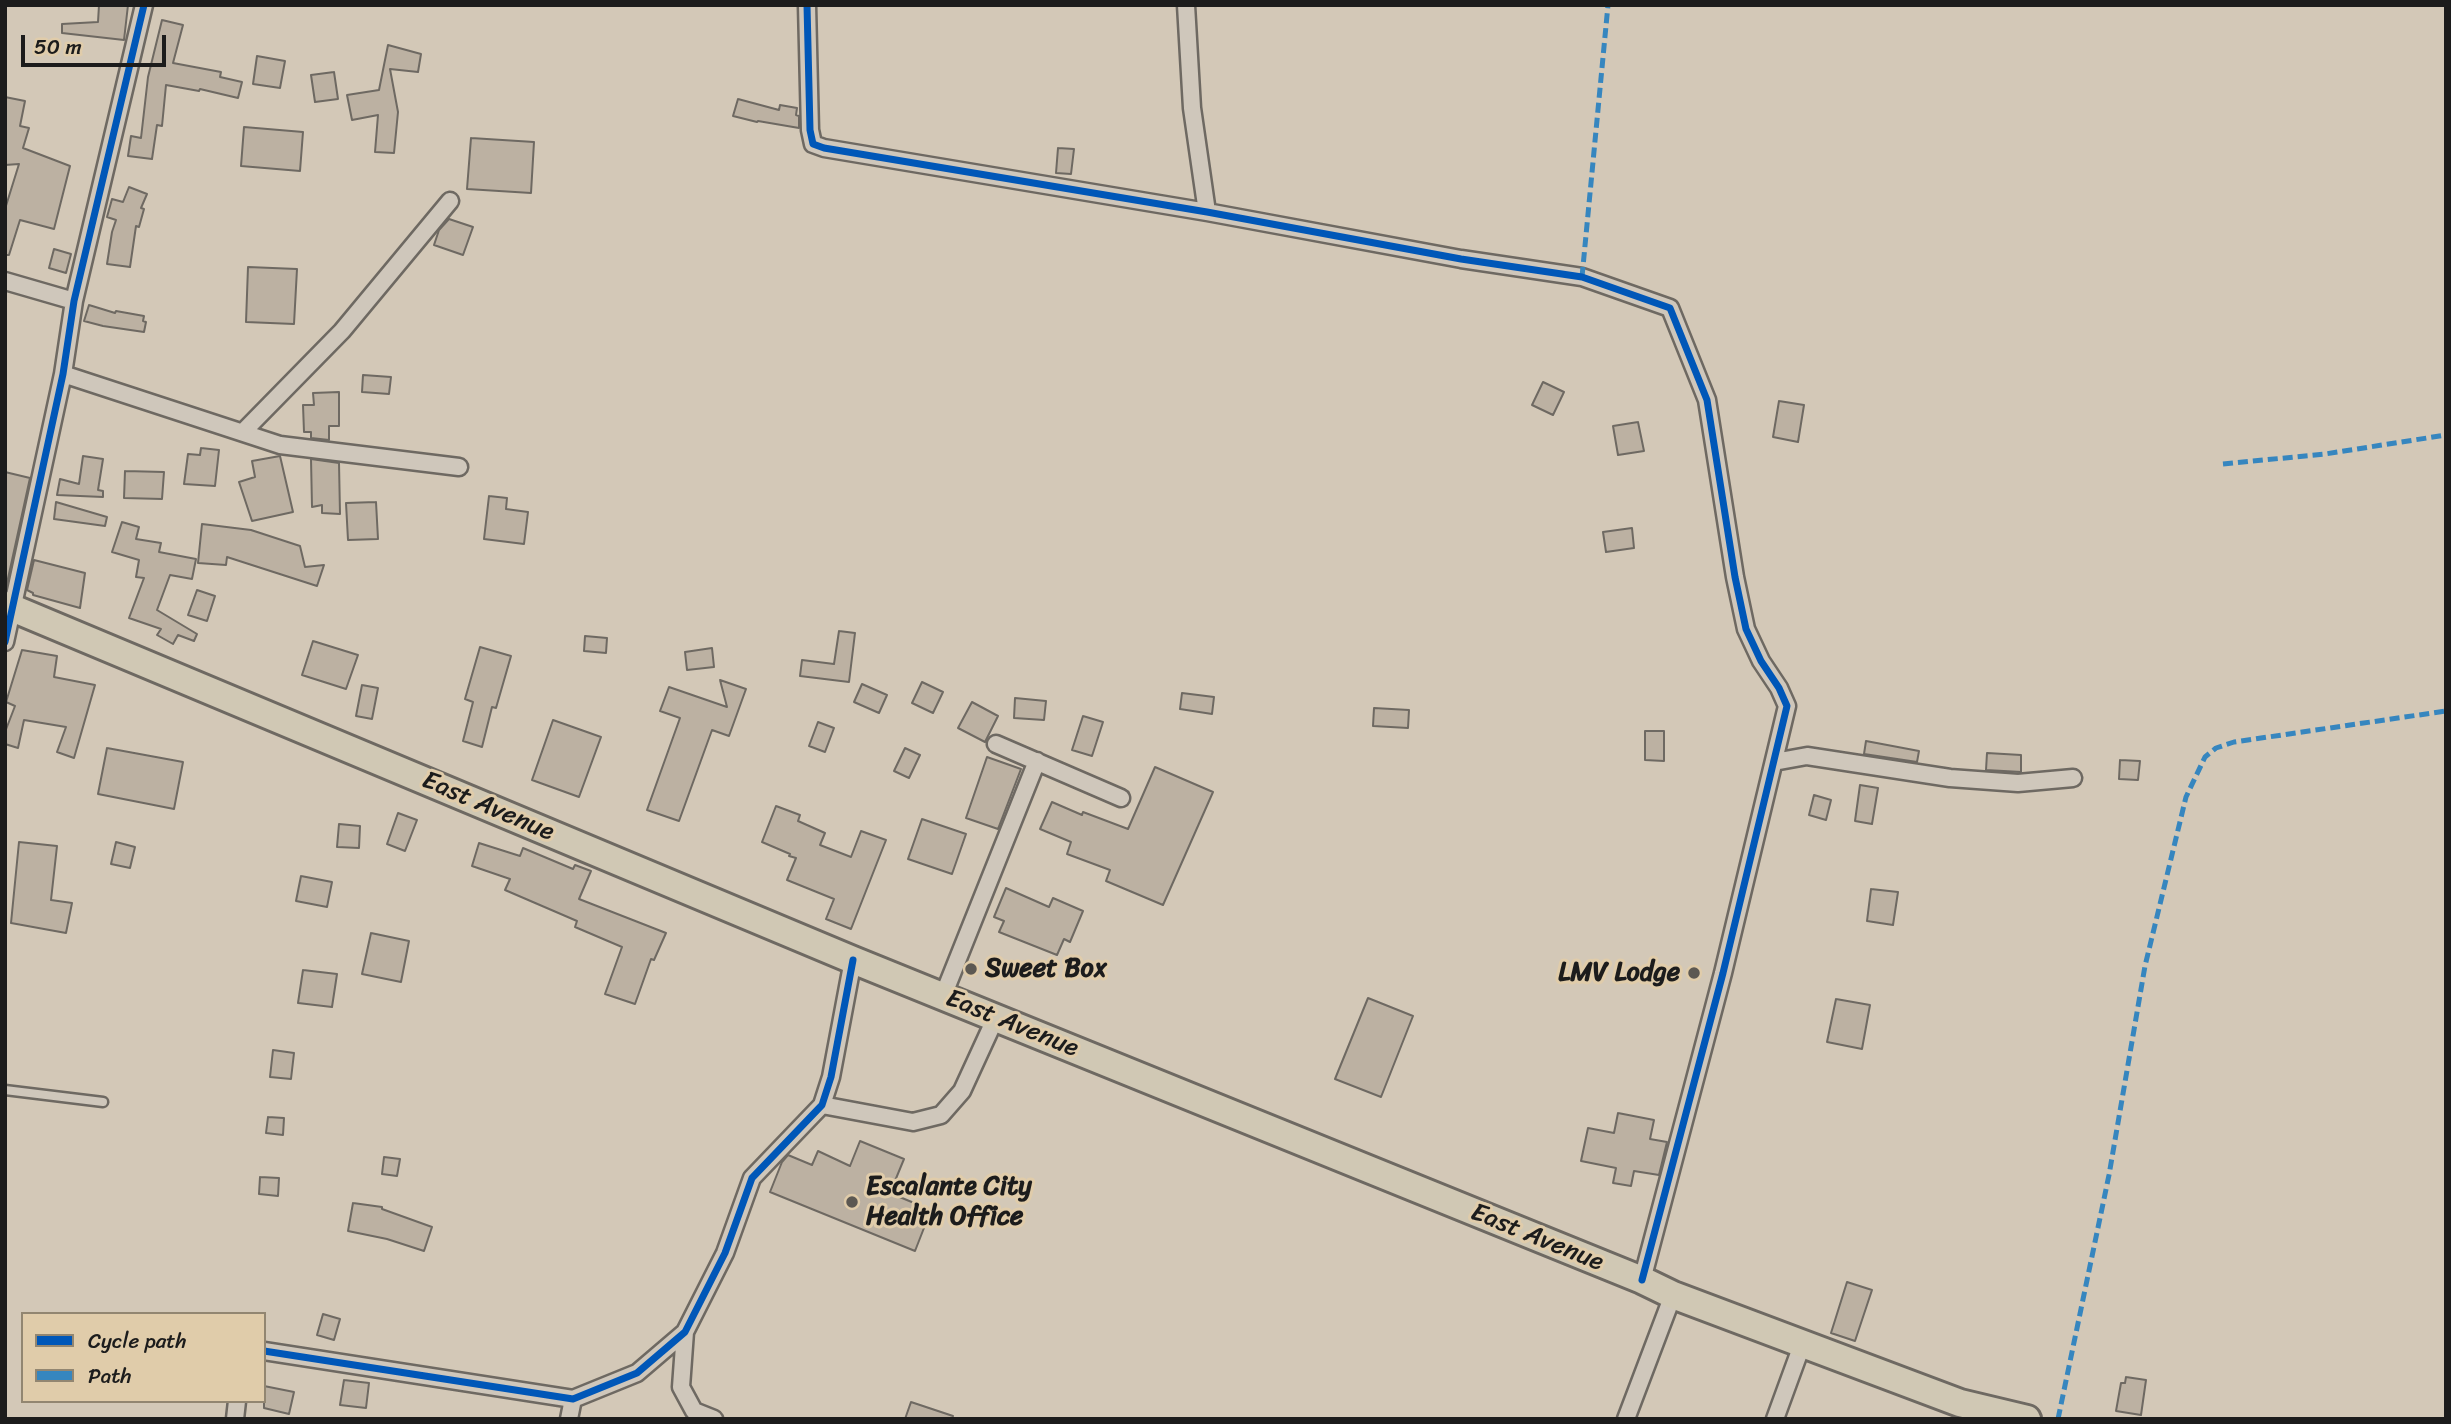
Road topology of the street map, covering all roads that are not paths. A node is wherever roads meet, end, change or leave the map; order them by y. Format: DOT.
graph roads {
  1 [pos="144,5"];
  2 [pos="807,5"];
  3 [pos="1186,5"];
  4 [pos="450,201"];
  5 [pos="1207,212"];
  6 [pos="5,281"];
  7 [pos="74,301"];
  8 [pos="63,374"];
  9 [pos="243,432"];
  10 [pos="459,467"];
  11 [pos="9,606"];
  12 [pos="5,642"];
  13 [pos="996,744"];
  14 [pos="1037,761"];
  15 [pos="1774,762"];
  16 [pos="2073,778"];
  17 [pos="1121,798"];
  18 [pos="853,960"];
  19 [pos="943,996"];
  20 [pos="996,1017"];
  21 [pos="5,1090"];
  22 [pos="103,1102"];
  23 [pos="822,1105"];
  24 [pos="1642,1280"];
  25 [pos="1673,1295"];
  26 [pos="685,1332"];
  27 [pos="1802,1345"];
  28 [pos="266,1351"];
  29 [pos="573,1399"];
  30 [pos="569,1419"];
  31 [pos="714,1419"];
  32 [pos="1626,1419"];
  33 [pos="1775,1419"];
  34 [pos="2027,1419"];
  1 -- 7 [label="street"];
  2 -- 5 [label="street"];
  3 -- 5 [label="street"];
  4 -- 9 [label="street"];
  5 -- 15 [label="street"];
  6 -- 7 [label="street"];
  7 -- 8 [label="street"];
  8 -- 9 [label="street"];
  8 -- 11 [label="street"];
  9 -- 10 [label="street"];
  11 -- 12 [label="street"];
  11 -- 18 [label="main road, East Avenue"];
  13 -- 14 [label="street"];
  14 -- 17 [label="street"];
  14 -- 19 [label="street"];
  15 -- 16 [label="street"];
  15 -- 24 [label="street"];
  18 -- 19 [label="main road, East Avenue"];
  18 -- 23 [label="street"];
  19 -- 20 [label="main road, East Avenue"];
  20 -- 23 [label="street"];
  20 -- 24 [label="main road, East Avenue"];
  21 -- 22 [label="lane"];
  23 -- 26 [label="street"];
  24 -- 25 [label="main road, East Avenue"];
  25 -- 27 [label="main road, East Avenue"];
  25 -- 32 [label="street"];
  26 -- 29 [label="street"];
  26 -- 31 [label="street"];
  27 -- 33 [label="street"];
  27 -- 34 [label="main road, East Avenue"];
  28 -- 29 [label="street"];
  29 -- 30 [label="street"];
}
